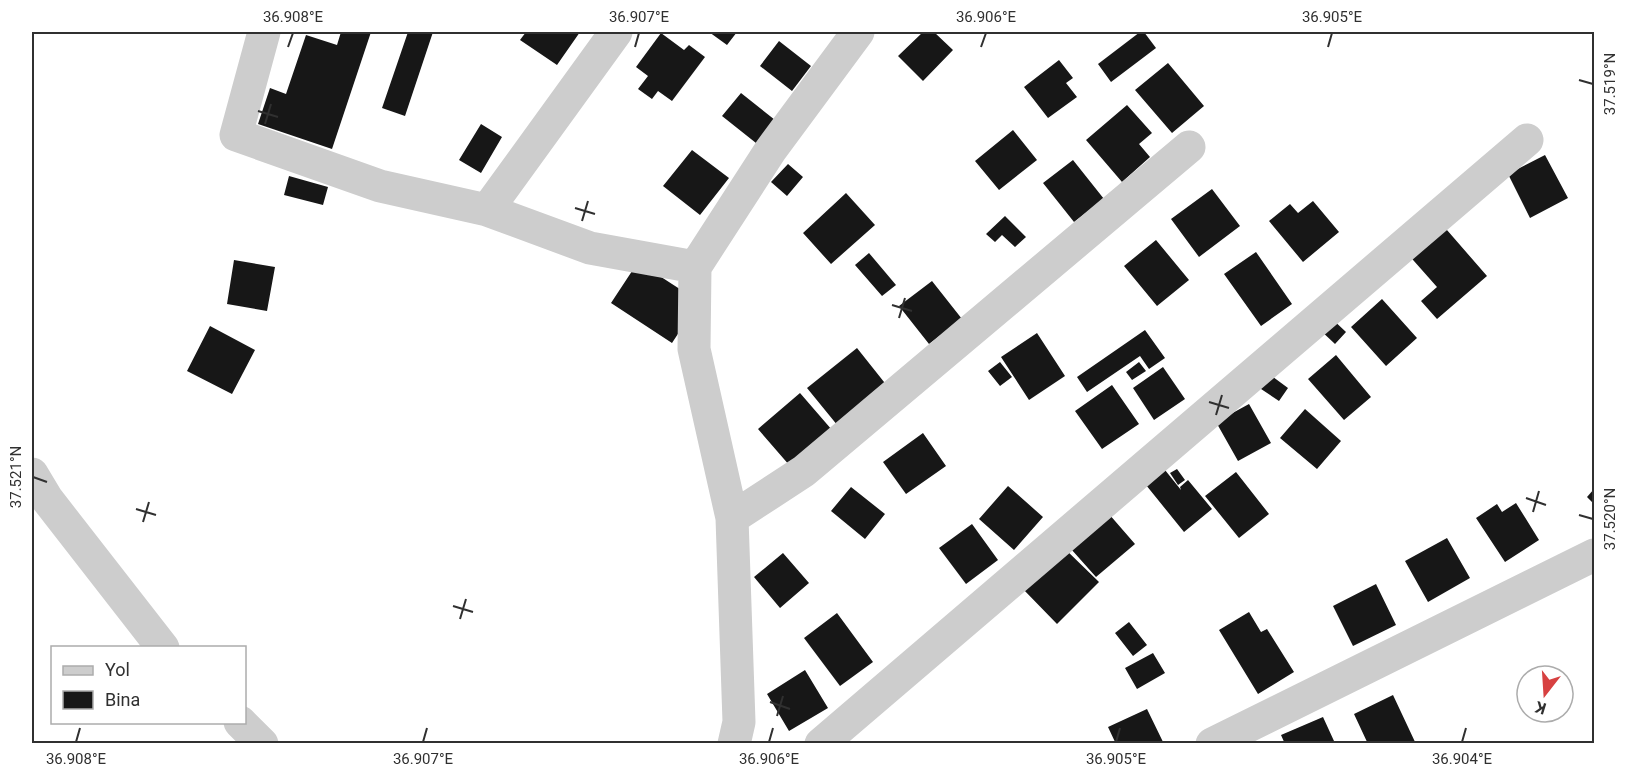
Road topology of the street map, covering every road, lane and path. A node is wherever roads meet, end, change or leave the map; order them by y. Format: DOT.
graph roads {
  1 [pos="264,32"];
  2 [pos="615,32"];
  3 [pos="858,32"];
  4 [pos="1527,140"];
  5 [pos="1189,147"];
  6 [pos="487,210"];
  7 [pos="695,267"];
  8 [pos="32,474"];
  9 [pos="732,518"];
  10 [pos="1594,555"];
  11 [pos="162,646"];
  12 [pos="241,724"];
  13 [pos="262,744"];
  14 [pos="734,744"];
  15 [pos="821,744"];
  16 [pos="1212,744"];
  1 -- 6 [label="street"];
  2 -- 6 [label="street"];
  3 -- 7 [label="street"];
  4 -- 15 [label="street"];
  5 -- 9 [label="street"];
  6 -- 7 [label="street"];
  7 -- 9 [label="street"];
  8 -- 11 [label="street"];
  9 -- 14 [label="street"];
  10 -- 16 [label="street"];
  12 -- 13 [label="street"];
}
